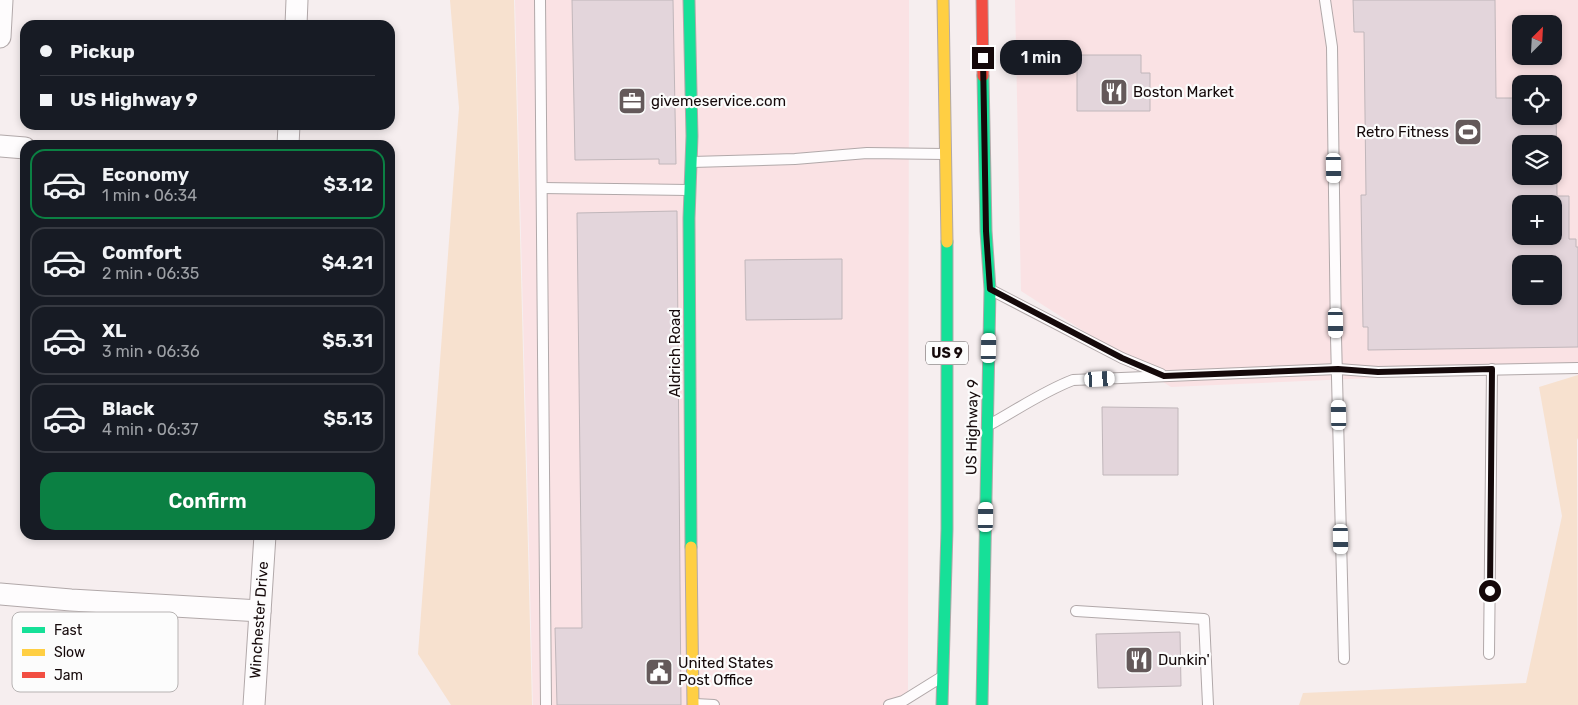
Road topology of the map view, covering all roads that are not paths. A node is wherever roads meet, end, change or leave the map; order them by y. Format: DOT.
graph roads {
  1 [pos="2,0"];
  2 [pos="297,0"];
  3 [pos="540,0"];
  4 [pos="690,0"];
  5 [pos="943,0"];
  6 [pos="982,0"];
  7 [pos="1325,0"];
  8 [pos="296,20"];
  9 [pos="0,37"];
  10 [pos="0,146"];
  11 [pos="20,148"];
  12 [pos="946,154"];
  13 [pos="691,162"];
  14 [pos="542,188"];
  15 [pos="690,190"];
  16 [pos="990,289"];
  17 [pos="1578,368"];
  18 [pos="1338,369"];
  19 [pos="1492,369"];
  20 [pos="1164,376"];
  21 [pos="987,426"];
  22 [pos="265,540"];
  23 [pos="0,594"];
  24 [pos="260,611"];
  25 [pos="1076,611"];
  26 [pos="1490,654"];
  27 [pos="1344,659"];
  28 [pos="943,676"];
  29 [pos="693,704"];
  30 [pos="254,705"];
  31 [pos="546,705"];
  32 [pos="714,705"];
  33 [pos="888,705"];
  34 [pos="942,705"];
  35 [pos="982,705"];
  36 [pos="1208,705"];
  1 -- 9 [label="street"];
  2 -- 8 [label="street"];
  3 -- 14 [label="lane"];
  4 -- 13 [label="main road, Aldrich Road"];
  5 -- 12 [label="main road, US Highway 9 / US 9"];
  6 -- 16 [label="main road, US Highway 9 / US 9"];
  7 -- 18 [label="lane"];
  10 -- 11 [label="street"];
  12 -- 13 [label="lane"];
  12 -- 28 [label="main road, US Highway 9 / US 9"];
  13 -- 15 [label="main road, Aldrich Road"];
  14 -- 15 [label="lane"];
  14 -- 31 [label="lane"];
  15 -- 29 [label="main road, Aldrich Road"];
  16 -- 20 [label="lane"];
  16 -- 21 [label="main road, US Highway 9 / US 9"];
  17 -- 19 [label="lane"];
  18 -- 19 [label="lane"];
  18 -- 20 [label="lane"];
  18 -- 27 [label="lane"];
  19 -- 26 [label="lane"];
  20 -- 21 [label="lane"];
  21 -- 35 [label="main road, US Highway 9 / US 9"];
  22 -- 24 [label="street, Winchester Drive"];
  23 -- 24 [label="street"];
  24 -- 30 [label="street, Winchester Drive"];
  25 -- 36 [label="lane"];
  28 -- 33 [label="lane"];
  28 -- 34 [label="main road, US Highway 9 / US 9"];
  29 -- 32 [label="lane"];
}
